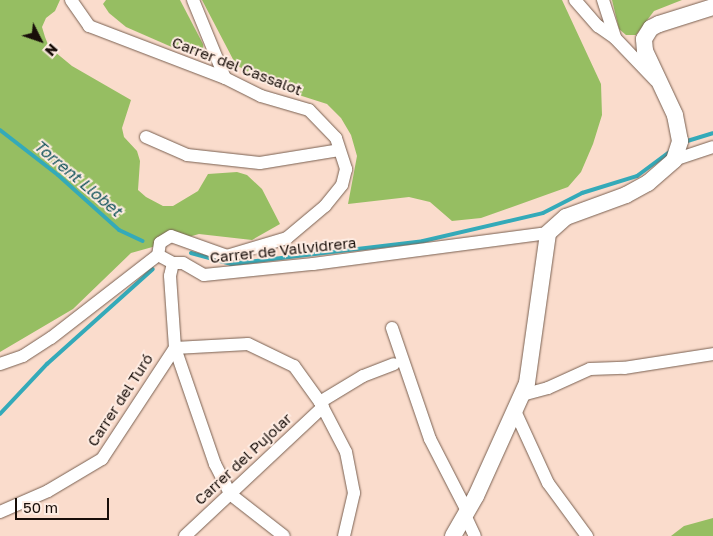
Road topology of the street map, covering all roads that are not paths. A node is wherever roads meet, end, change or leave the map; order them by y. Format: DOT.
graph roads {
  1 [pos="71,0"];
  2 [pos="193,0"];
  3 [pos="575,0"];
  4 [pos="603,0"];
  5 [pos="713,7"];
  6 [pos="615,38"];
  7 [pos="226,78"];
  8 [pos="662,88"];
  9 [pos="146,136"];
  10 [pos="713,147"];
  11 [pos="339,150"];
  12 [pos="678,151"];
  13 [pos="548,233"];
  14 [pos="158,255"];
  15 [pos="173,263"];
  16 [pos="392,328"];
  17 [pos="175,348"];
  18 [pos="713,354"];
  19 [pos="0,364"];
  20 [pos="394,364"];
  21 [pos="522,395"];
  22 [pos="322,404"];
  23 [pos="516,411"];
  24 [pos="230,494"];
  25 [pos="0,512"];
  26 [pos="466,513"];
  27 [pos="185,536"];
  28 [pos="284,536"];
  29 [pos="344,536"];
  30 [pos="453,536"];
  31 [pos="475,536"];
  32 [pos="587,536"];
  1 -- 7 [label="street, Carrer del Cassalot"];
  2 -- 7 [label="street"];
  3 -- 6 [label="street"];
  4 -- 6 [label="street"];
  5 -- 8 [label="street"];
  6 -- 8 [label="street"];
  7 -- 11 [label="street, Carrer del Cassalot"];
  8 -- 12 [label="street"];
  9 -- 11 [label="street"];
  10 -- 12 [label="street"];
  11 -- 14 [label="street, Carrer del Cassalot"];
  12 -- 13 [label="street"];
  13 -- 15 [label="street, Carrer de Vallvidrera"];
  13 -- 21 [label="street"];
  14 -- 15 [label="street, Carrer de Vallvidrera"];
  14 -- 19 [label="street"];
  15 -- 17 [label="street"];
  16 -- 26 [label="street"];
  17 -- 22 [label="street, Carrer del Turó"];
  17 -- 24 [label="street"];
  17 -- 25 [label="street, Carrer del Turó"];
  18 -- 21 [label="street"];
  20 -- 22 [label="street, Carrer del Pujolar"];
  21 -- 23 [label="street"];
  22 -- 24 [label="street, Carrer del Pujolar"];
  22 -- 29 [label="street, Carrer del Turó"];
  23 -- 26 [label="street"];
  23 -- 32 [label="street"];
  24 -- 27 [label="street, Carrer del Pujolar"];
  24 -- 28 [label="street"];
  26 -- 30 [label="street"];
  26 -- 31 [label="street"];
}
